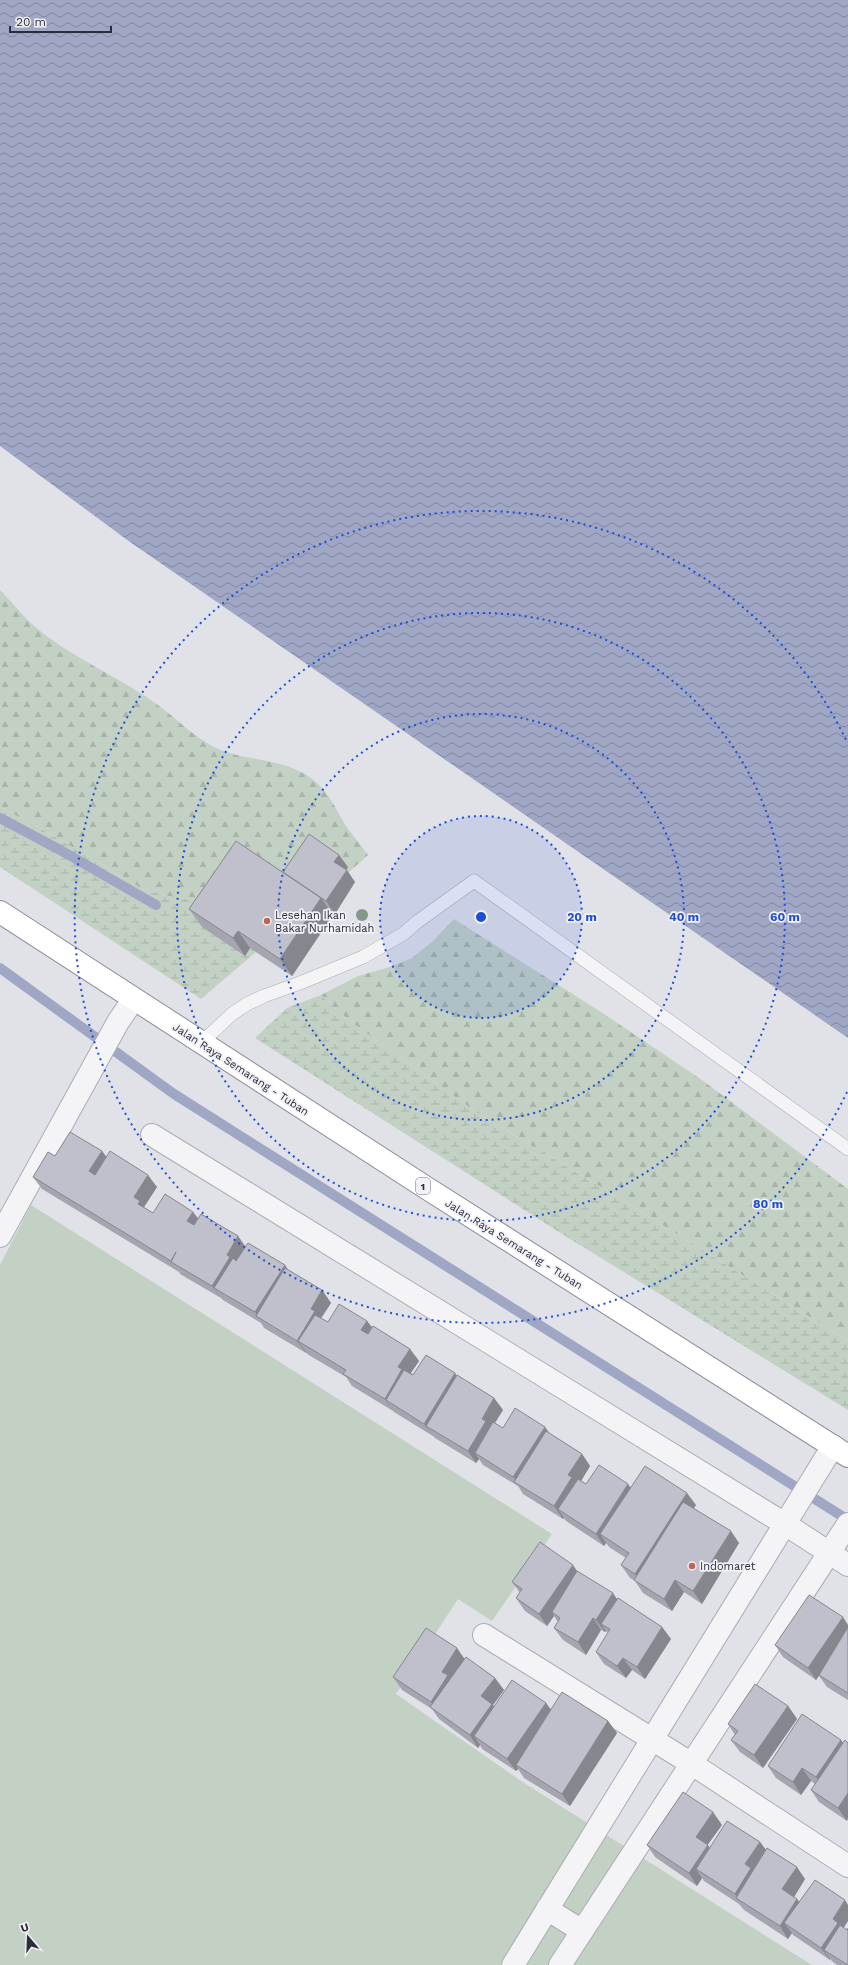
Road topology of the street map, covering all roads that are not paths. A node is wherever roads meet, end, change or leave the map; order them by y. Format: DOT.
graph roads {
  1 [pos="0,912"];
  2 [pos="133,1000"];
  3 [pos="201,1043"];
  4 [pos="152,1135"];
  5 [pos="848,1149"];
  6 [pos="0,1236"];
  7 [pos="840,1451"];
  8 [pos="791,1515"];
  9 [pos="839,1537"];
  10 [pos="848,1565"];
  11 [pos="484,1635"];
  12 [pos="652,1739"];
  13 [pos="692,1764"];
  14 [pos="848,1866"];
  15 [pos="547,1909"];
  16 [pos="582,1931"];
  17 [pos="513,1965"];
  18 [pos="560,1965"];
  1 -- 2 [label="highway, Jalan Raya Semarang - Tuban / 1"];
  2 -- 3 [label="highway, Jalan Raya Semarang - Tuban / 1"];
  2 -- 6 [label="street"];
  3 -- 5 [label="lane"];
  3 -- 7 [label="highway, Jalan Raya Semarang - Tuban / 1"];
  4 -- 8 [label="street"];
  7 -- 8 [label="street"];
  8 -- 9 [label="street"];
  8 -- 12 [label="street"];
  9 -- 10 [label="street"];
  9 -- 13 [label="street"];
  11 -- 12 [label="street"];
  12 -- 13 [label="street"];
  12 -- 15 [label="street"];
  13 -- 14 [label="street"];
  13 -- 16 [label="street"];
  15 -- 16 [label="street"];
  15 -- 17 [label="street"];
  16 -- 18 [label="street"];
}
